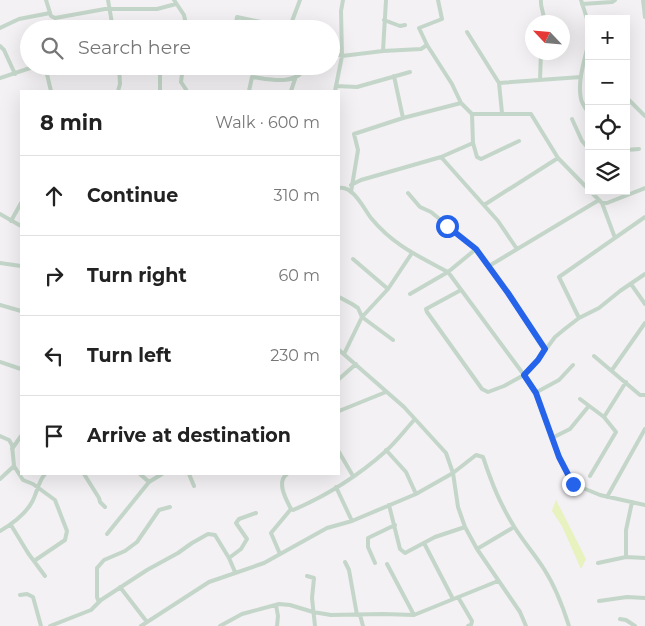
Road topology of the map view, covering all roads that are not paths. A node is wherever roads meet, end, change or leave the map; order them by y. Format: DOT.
graph roads {
  1 [pos="46,0"];
  2 [pos="108,0"];
  3 [pos="300,0"];
  4 [pos="343,0"];
  5 [pos="386,0"];
  6 [pos="438,0"];
  7 [pos="541,0"];
  8 [pos="615,0"];
  9 [pos="643,0"];
  10 [pos="175,2"];
  11 [pos="582,2"];
  12 [pos="110,10"];
  13 [pos="50,12"];
  14 [pos="544,15"];
  15 [pos="586,15"];
  16 [pos="645,17"];
  17 [pos="112,20"];
  18 [pos="185,20"];
  19 [pos="236,20"];
  20 [pos="251,20"];
  21 [pos="292,20"];
  22 [pos="384,20"];
  23 [pos="405,25"];
  24 [pos="0,28"];
  25 [pos="467,32"];
  26 [pos="427,45"];
  27 [pos="0,46"];
  28 [pos="383,51"];
  29 [pos="342,56"];
  30 [pos="585,59"];
  31 [pos="541,60"];
  32 [pos="340,66"];
  33 [pos="20,72"];
  34 [pos="410,72"];
  35 [pos="15,74"];
  36 [pos="47,75"];
  37 [pos="120,75"];
  38 [pos="160,75"];
  39 [pos="182,75"];
  40 [pos="298,75"];
  41 [pos="338,75"];
  42 [pos="394,76"];
  43 [pos="581,77"];
  44 [pos="0,78"];
  45 [pos="294,78"];
  46 [pos="540,80"];
  47 [pos="499,83"];
  48 [pos="336,86"];
  49 [pos="51,90"];
  50 [pos="118,90"];
  51 [pos="160,90"];
  52 [pos="186,90"];
  53 [pos="250,90"];
  54 [pos="291,90"];
  55 [pos="335,90"];
  56 [pos="630,101"];
  57 [pos="461,103"];
  58 [pos="585,106"];
  59 [pos="502,113"];
  60 [pos="472,114"];
  61 [pos="645,116"];
  62 [pos="403,118"];
  63 [pos="572,119"];
  64 [pos="519,141"];
  65 [pos="473,143"];
  66 [pos="585,144"];
  67 [pos="639,149"];
  68 [pos="630,150"];
  69 [pos="440,157"];
  70 [pos="558,158"];
  71 [pos="351,185"];
  72 [pos="585,187"];
  73 [pos="340,188"];
  74 [pos="645,188"];
  75 [pos="351,192"];
  76 [pos="630,192"];
  77 [pos="408,193"];
  78 [pos="593,195"];
  79 [pos="621,195"];
  80 [pos="600,201"];
  81 [pos="20,205"];
  82 [pos="484,205"];
  83 [pos="0,214"];
  84 [pos="645,217"];
  85 [pos="11,221"];
  86 [pos="20,226"];
  87 [pos="615,238"];
  88 [pos="476,249"];
  89 [pos="517,249"];
  90 [pos="412,253"];
  91 [pos="353,259"];
  92 [pos="0,263"];
  93 [pos="20,266"];
  94 [pos="489,266"];
  95 [pos="448,272"];
  96 [pos="645,274"];
  97 [pos="631,284"];
  98 [pos="388,289"];
  99 [pos="461,290"];
  100 [pos="410,294"];
  101 [pos="340,298"];
  102 [pos="645,304"];
  103 [pos="0,305"];
  104 [pos="20,311"];
  105 [pos="362,317"];
  106 [pos="578,318"];
  107 [pos="645,323"];
  108 [pos="393,340"];
  109 [pos="545,349"];
  110 [pos="340,351"];
  111 [pos="344,354"];
  112 [pos="594,356"];
  113 [pos="0,362"];
  114 [pos="356,364"];
  115 [pos="573,365"];
  116 [pos="20,369"];
  117 [pos="612,370"];
  118 [pos="524,375"];
  119 [pos="340,378"];
  120 [pos="626,382"];
  121 [pos="386,392"];
  122 [pos="536,393"];
  123 [pos="645,395"];
  124 [pos="580,399"];
  125 [pos="588,407"];
  126 [pos="340,411"];
  127 [pos="604,417"];
  128 [pos="415,419"];
  129 [pos="645,428"];
  130 [pos="0,436"];
  131 [pos="20,437"];
  132 [pos="552,438"];
  133 [pos="12,449"];
  134 [pos="386,450"];
  135 [pos="340,454"];
  136 [pos="14,466"];
  137 [pos="452,474"];
  138 [pos="44,475"];
  139 [pos="85,475"];
  140 [pos="141,475"];
  141 [pos="160,475"];
  142 [pos="189,475"];
  143 [pos="286,475"];
  144 [pos="353,476"];
  145 [pos="590,476"];
  146 [pos="0,479"];
  147 [pos="149,482"];
  148 [pos="194,486"];
  149 [pos="336,487"];
  150 [pos="37,488"];
  151 [pos="416,494"];
  152 [pos="607,497"];
  153 [pos="632,502"];
  154 [pos="388,505"];
  155 [pos="645,505"];
  156 [pos="105,507"];
  157 [pos="170,507"];
  158 [pos="291,509"];
  159 [pos="256,513"];
  160 [pos="352,521"];
  161 [pos="11,525"];
  162 [pos="395,525"];
  163 [pos="514,527"];
  164 [pos="465,528"];
  165 [pos="0,531"];
  166 [pos="107,534"];
  167 [pos="424,543"];
  168 [pos="477,549"];
  169 [pos="280,554"];
  170 [pos="626,557"];
  171 [pos="229,558"];
  172 [pos="645,558"];
  173 [pos="34,561"];
  174 [pos="345,562"];
  175 [pos="375,563"];
  176 [pos="387,564"];
  177 [pos="598,564"];
  178 [pos="234,572"];
  179 [pos="45,576"];
  180 [pos="306,576"];
  181 [pos="498,581"];
  182 [pos="120,587"];
  183 [pos="20,595"];
  184 [pos="458,597"];
  185 [pos="645,598"];
  186 [pos="453,599"];
  187 [pos="599,600"];
  188 [pos="99,601"];
  189 [pos="276,605"];
  190 [pos="313,612"];
  191 [pos="358,615"];
  192 [pos="414,615"];
  193 [pos="620,619"];
  194 [pos="148,622"];
  195 [pos="41,626"];
  196 [pos="50,626"];
  197 [pos="141,626"];
  198 [pos="220,626"];
  199 [pos="277,626"];
  200 [pos="315,626"];
  201 [pos="363,626"];
  202 [pos="468,626"];
  203 [pos="526,626"];
  204 [pos="569,626"];
  205 [pos="635,626"];
  1 -- 13 [label="street"];
  2 -- 12 [label="street"];
  3 -- 21 [label="street"];
  4 -- 29 [label="street"];
  5 -- 22 [label="street"];
  6 -- 26 [label="street"];
  7 -- 14 [label="street"];
  8 -- 11 [label="street"];
  9 -- 16 [label="street"];
  10 -- 12 [label="street"];
  10 -- 18 [label="street"];
  11 -- 15 [label="street"];
  12 -- 13 [label="street"];
  12 -- 17 [label="street"];
  13 -- 24 [label="street"];
  19 -- 20 [label="street"];
  22 -- 23 [label="street"];
  22 -- 28 [label="street"];
  25 -- 47 [label="street"];
  26 -- 28 [label="street"];
  26 -- 57 [label="street"];
  27 -- 35 [label="street"];
  28 -- 29 [label="street"];
  29 -- 32 [label="street"];
  30 -- 43 [label="street"];
  31 -- 46 [label="street"];
  33 -- 35 [label="street"];
  34 -- 42 [label="street"];
  35 -- 44 [label="street"];
  36 -- 49 [label="street"];
  37 -- 50 [label="street"];
  38 -- 51 [label="street"];
  39 -- 52 [label="street"];
  40 -- 45 [label="street"];
  41 -- 48 [label="street"];
  42 -- 48 [label="street"];
  42 -- 62 [label="street"];
  43 -- 46 [label="street"];
  43 -- 58 [label="street"];
  45 -- 53 [label="street"];
  45 -- 54 [label="street"];
  46 -- 47 [label="street"];
  47 -- 59 [label="street"];
  48 -- 55 [label="street"];
  56 -- 61 [label="street"];
  57 -- 60 [label="street"];
  57 -- 62 [label="street"];
  59 -- 60 [label="street"];
  59 -- 70 [label="street"];
  60 -- 65 [label="street"];
  62 -- 71 [label="street"];
  63 -- 66 [label="street"];
  64 -- 65 [label="street"];
  65 -- 69 [label="street"];
  67 -- 68 [label="street"];
  69 -- 71 [label="street"];
  69 -- 82 [label="street"];
  70 -- 72 [label="street"];
  70 -- 82 [label="street"];
  71 -- 75 [label="street"];
  73 -- 75 [label="street"];
  74 -- 76 [label="street"];
  75 -- 90 [label="street"];
  77 -- 88 [label="street"];
  78 -- 80 [label="street"];
  79 -- 80 [label="street"];
  80 -- 87 [label="street"];
  80 -- 89 [label="street"];
  81 -- 85 [label="street"];
  82 -- 89 [label="street"];
  83 -- 85 [label="street"];
  84 -- 87 [label="street"];
  85 -- 86 [label="street"];
  87 -- 106 [label="street"];
  88 -- 94 [label="street"];
  88 -- 95 [label="street"];
  89 -- 94 [label="street"];
  90 -- 95 [label="street"];
  90 -- 98 [label="street"];
  91 -- 98 [label="street"];
  92 -- 93 [label="street"];
  94 -- 109 [label="street"];
  95 -- 99 [label="street"];
  95 -- 100 [label="street"];
  96 -- 97 [label="street"];
  97 -- 102 [label="street"];
  97 -- 106 [label="street"];
  98 -- 105 [label="street"];
  99 -- 118 [label="street"];
  99 -- 118 [label="street"];
  101 -- 105 [label="street"];
  103 -- 104 [label="street"];
  105 -- 108 [label="street"];
  105 -- 111 [label="street"];
  106 -- 109 [label="street"];
  107 -- 117 [label="street"];
  109 -- 118 [label="street"];
  110 -- 111 [label="street"];
  111 -- 114 [label="street"];
  112 -- 117 [label="street"];
  113 -- 116 [label="street"];
  114 -- 119 [label="street"];
  114 -- 121 [label="street"];
  115 -- 122 [label="street"];
  117 -- 120 [label="street"];
  118 -- 122 [label="street"];
  120 -- 123 [label="street"];
  120 -- 127 [label="street"];
  121 -- 126 [label="street"];
  121 -- 128 [label="street"];
  122 -- 132 [label="street"];
  124 -- 125 [label="street"];
  125 -- 127 [label="street"];
  125 -- 132 [label="street"];
  127 -- 145 [label="street"];
  128 -- 134 [label="street"];
  128 -- 137 [label="street"];
  129 -- 152 [label="street"];
  130 -- 133 [label="street"];
  131 -- 133 [label="street"];
  132 -- 152 [label="street"];
  133 -- 136 [label="street"];
  134 -- 144 [label="street"];
  134 -- 151 [label="street"];
  135 -- 144 [label="street"];
  136 -- 146 [label="street"];
  136 -- 150 [label="street"];
  137 -- 151 [label="street"];
  137 -- 163 [label="street"];
  137 -- 164 [label="street"];
  138 -- 150 [label="street"];
  139 -- 156 [label="street"];
  140 -- 147 [label="street"];
  141 -- 147 [label="street"];
  142 -- 148 [label="street"];
  143 -- 158 [label="street"];
  144 -- 149 [label="street"];
  147 -- 166 [label="street"];
  149 -- 158 [label="street"];
  149 -- 160 [label="street"];
  150 -- 161 [label="street"];
  150 -- 173 [label="street"];
  151 -- 154 [label="street"];
  152 -- 153 [label="street"];
  153 -- 155 [label="street"];
  153 -- 170 [label="street"];
  154 -- 160 [label="street"];
  154 -- 162 [label="street"];
  157 -- 188 [label="street"];
  158 -- 169 [label="street"];
  159 -- 171 [label="street"];
  160 -- 169 [label="street"];
  161 -- 165 [label="street"];
  161 -- 173 [label="street"];
  162 -- 167 [label="street"];
  162 -- 175 [label="street"];
  163 -- 168 [label="street"];
  163 -- 204 [label="street"];
  164 -- 167 [label="street"];
  164 -- 168 [label="street"];
  167 -- 186 [label="street"];
  168 -- 181 [label="street"];
  169 -- 178 [label="street"];
  170 -- 172 [label="street"];
  170 -- 177 [label="street"];
  171 -- 178 [label="street"];
  171 -- 182 [label="street"];
  173 -- 179 [label="street"];
  174 -- 191 [label="street"];
  176 -- 192 [label="street"];
  178 -- 194 [label="street"];
  180 -- 190 [label="street"];
  181 -- 184 [label="street"];
  181 -- 203 [label="street"];
  182 -- 188 [label="street"];
  182 -- 194 [label="street"];
  183 -- 195 [label="street"];
  184 -- 186 [label="street"];
  184 -- 202 [label="street"];
  185 -- 187 [label="street"];
  186 -- 192 [label="street"];
  188 -- 196 [label="street"];
  189 -- 190 [label="street"];
  189 -- 198 [label="street"];
  189 -- 199 [label="street"];
  190 -- 191 [label="street"];
  190 -- 200 [label="street"];
  191 -- 192 [label="street"];
  191 -- 201 [label="street"];
  193 -- 205 [label="street"];
  194 -- 197 [label="street"];
}
